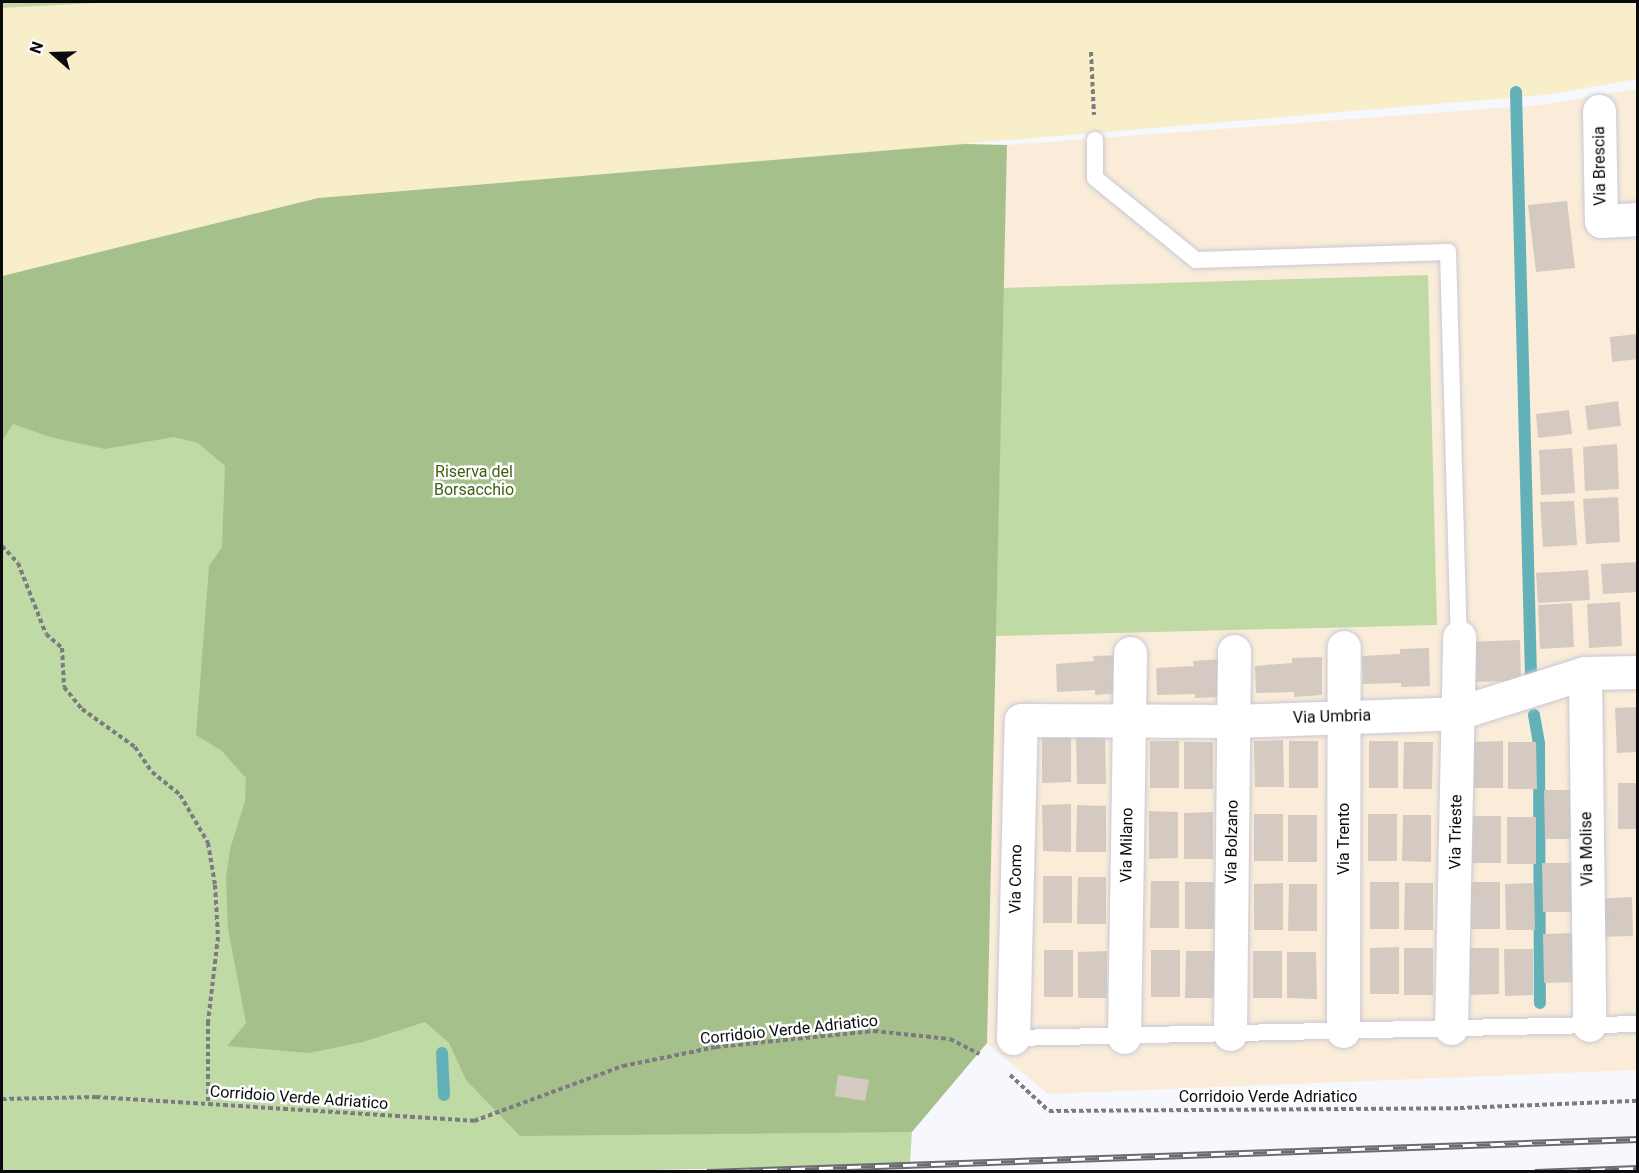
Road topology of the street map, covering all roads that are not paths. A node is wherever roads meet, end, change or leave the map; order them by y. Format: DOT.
graph roads {
  1 [pos="1599,111"];
  2 [pos="1095,140"];
  3 [pos="1638,219"];
  4 [pos="1459,637"];
  5 [pos="1344,646"];
  6 [pos="1234,651"];
  7 [pos="1130,653"];
  8 [pos="1638,672"];
  9 [pos="1585,673"];
  10 [pos="1458,713"];
  11 [pos="1344,717"];
  12 [pos="1021,720"];
  13 [pos="1129,720"];
  14 [pos="1234,721"];
  15 [pos="1638,1024"];
  16 [pos="1589,1025"];
  17 [pos="1451,1028"];
  18 [pos="1343,1031"];
  19 [pos="1230,1034"];
  20 [pos="1124,1037"];
  21 [pos="1013,1038"];
  1 -- 3 [label="street, Via Brescia"];
  2 -- 4 [label="lane"];
  4 -- 10 [label="street, Via Trieste"];
  5 -- 11 [label="street, Via Trento"];
  6 -- 14 [label="street, Via Bolzano"];
  7 -- 13 [label="street, Via Milano"];
  8 -- 9 [label="street, Via Umbria"];
  9 -- 10 [label="street, Via Umbria"];
  9 -- 16 [label="street, Via Molise"];
  10 -- 11 [label="street, Via Umbria"];
  10 -- 17 [label="street, Via Trieste"];
  11 -- 14 [label="street, Via Umbria"];
  11 -- 18 [label="street, Via Trento"];
  12 -- 13 [label="street, Via Umbria"];
  12 -- 21 [label="street, Via Como"];
  13 -- 14 [label="street, Via Umbria"];
  13 -- 20 [label="street, Via Milano"];
  14 -- 19 [label="street, Via Bolzano"];
  15 -- 16 [label="lane"];
  16 -- 17 [label="lane"];
  17 -- 18 [label="lane"];
  18 -- 19 [label="lane"];
  19 -- 20 [label="lane"];
  20 -- 21 [label="lane"];
}
